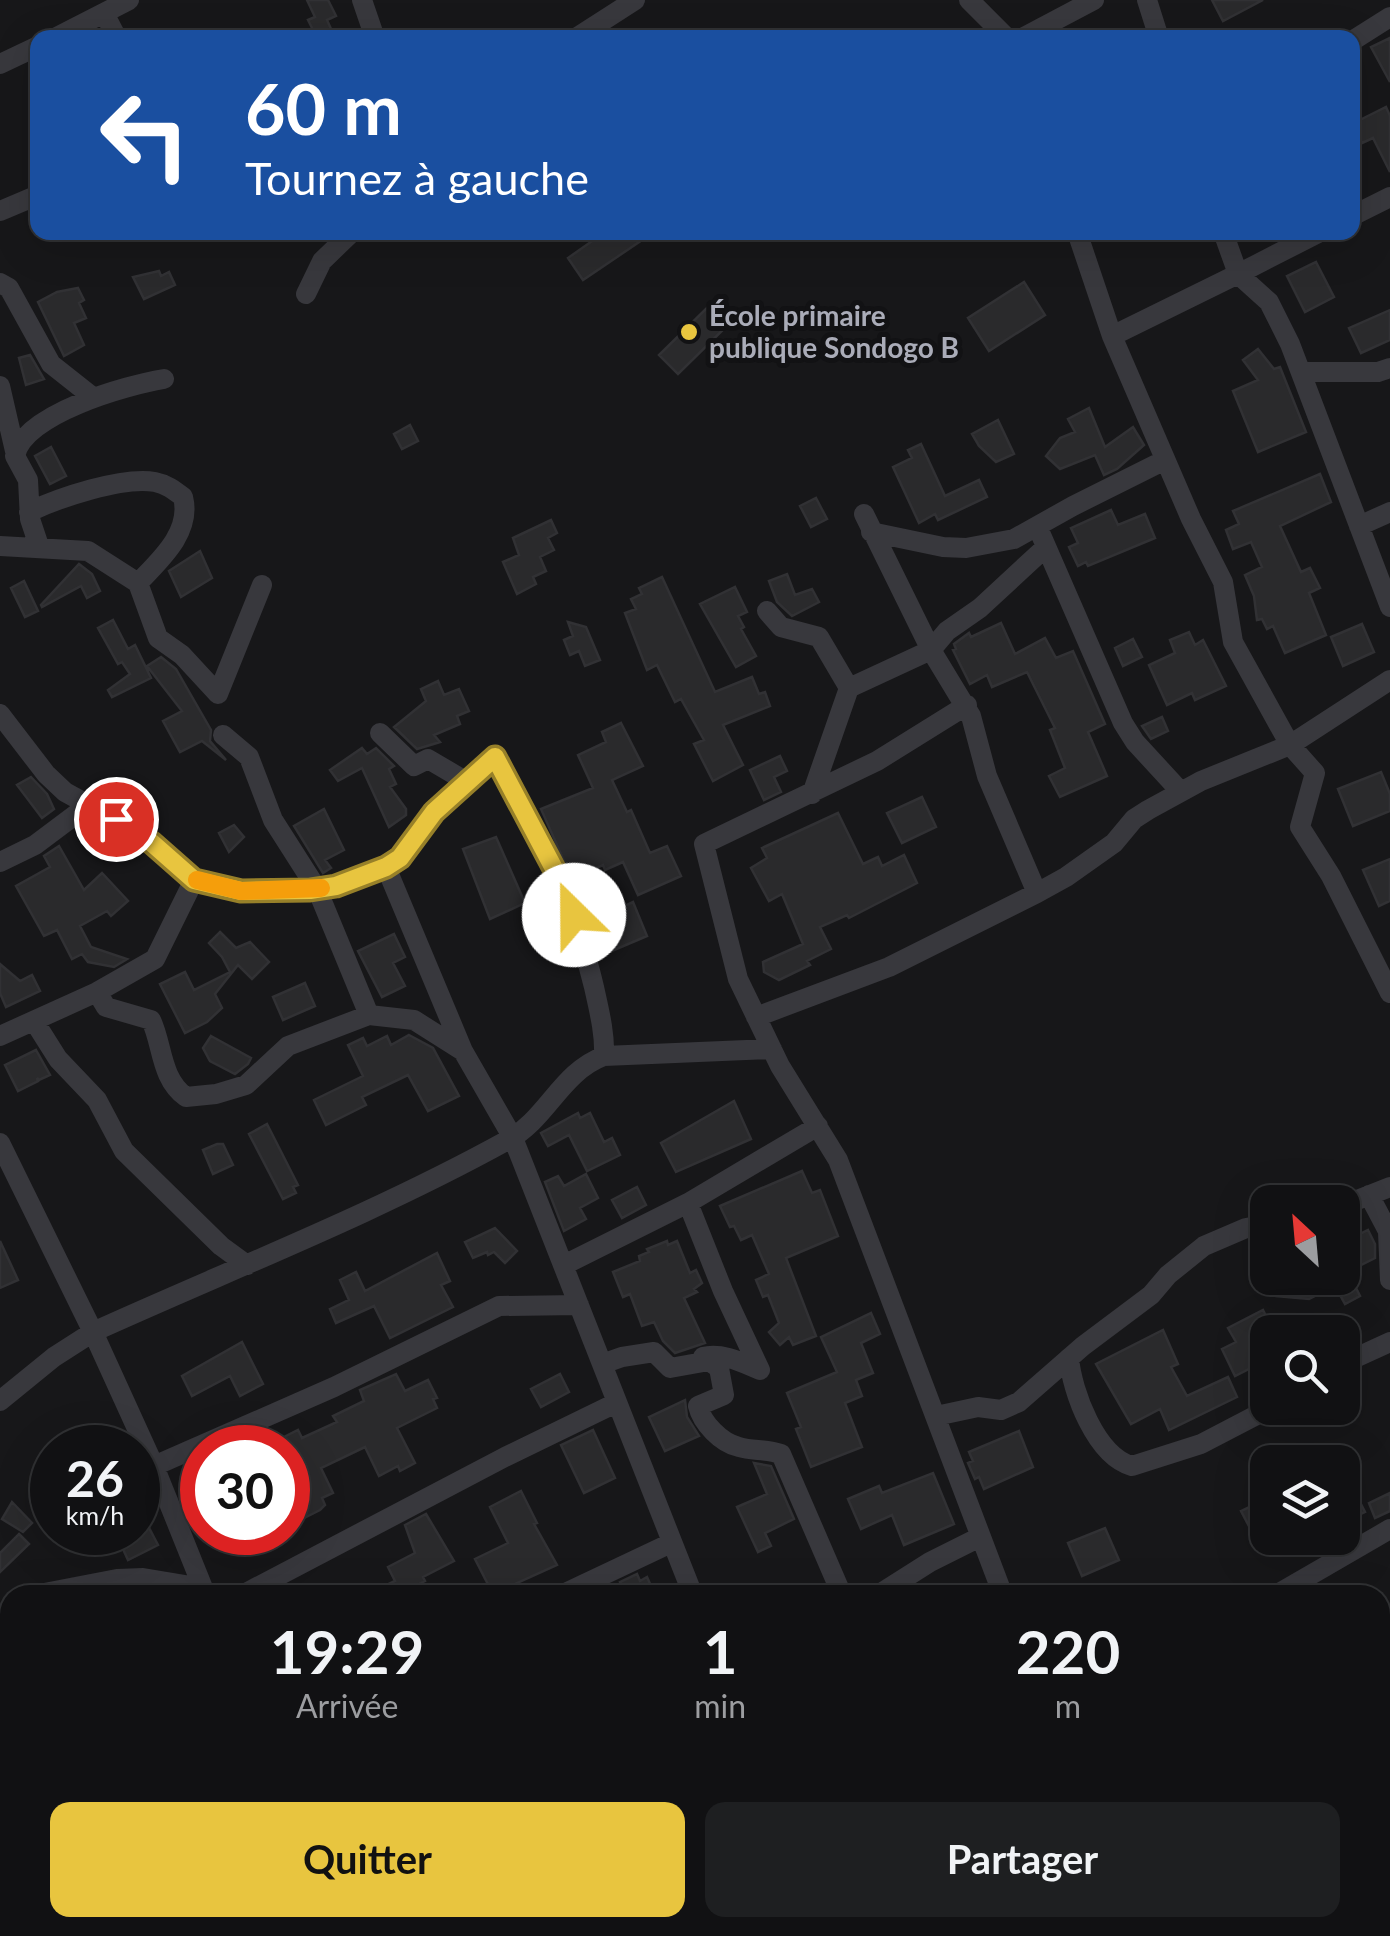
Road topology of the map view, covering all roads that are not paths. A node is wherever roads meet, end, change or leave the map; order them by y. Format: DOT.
graph roads {
  1 [pos="129,0"];
  2 [pos="362,0"];
  3 [pos="635,0"];
  4 [pos="968,0"];
  5 [pos="1094,0"];
  6 [pos="1147,0"];
  7 [pos="104,13"];
  8 [pos="1390,16"];
  9 [pos="71,30"];
  10 [pos="113,30"];
  11 [pos="373,30"];
  12 [pos="588,30"];
  13 [pos="999,30"];
  14 [pos="1037,30"];
  15 [pos="1156,30"];
  16 [pos="1360,37"];
  17 [pos="30,50"];
  18 [pos="0,64"];
  19 [pos="1390,197"];
  20 [pos="30,198"];
  21 [pos="0,211"];
  22 [pos="1360,212"];
  23 [pos="342,240"];
  24 [pos="1079,240"];
  25 [pos="1227,240"];
  26 [pos="1304,240"];
  27 [pos="1238,274"];
  28 [pos="0,283"];
  29 [pos="306,294"];
  30 [pos="1112,336"];
  31 [pos="1390,368"];
  32 [pos="1302,372"];
  33 [pos="164,378"];
  34 [pos="0,386"];
  35 [pos="94,398"];
  36 [pos="15,451"];
  37 [pos="1165,460"];
  38 [pos="29,512"];
  39 [pos="1390,512"];
  40 [pos="1359,526"];
  41 [pos="1042,537"];
  42 [pos="0,546"];
  43 [pos="39,546"];
  44 [pos="138,583"];
  45 [pos="262,585"];
  46 [pos="1390,607"];
  47 [pos="767,611"];
  48 [pos="931,650"];
  49 [pos="1390,680"];
  50 [pos="849,688"];
  51 [pos="966,705"];
  52 [pos="0,714"];
  53 [pos="380,733"];
  54 [pos="223,735"];
  55 [pos="1290,745"];
  56 [pos="467,782"];
  57 [pos="1181,792"];
  58 [pos="812,794"];
  59 [pos="87,806"];
  60 [pos="0,862"];
  61 [pos="386,867"];
  62 [pos="194,880"];
  63 [pos="317,889"];
  64 [pos="1038,892"];
  65 [pos="97,992"];
  66 [pos="1390,993"];
  67 [pos="369,1014"];
  68 [pos="756,1017"];
  69 [pos="34,1021"];
  70 [pos="0,1036"];
  71 [pos="772,1049"];
  72 [pos="463,1051"];
  73 [pos="604,1056"];
  74 [pos="818,1126"];
  75 [pos="514,1138"];
  76 [pos="0,1143"];
  77 [pos="1390,1188"];
  78 [pos="1369,1195"];
  79 [pos="1360,1199"];
  80 [pos="688,1203"];
  81 [pos="1250,1227"];
  82 [pos="247,1265"];
  83 [pos="564,1265"];
  84 [pos="1390,1280"];
  85 [pos="579,1306"];
  86 [pos="93,1332"];
  87 [pos="1390,1342"];
  88 [pos="1360,1356"];
  89 [pos="1069,1358"];
  90 [pos="602,1364"];
  91 [pos="683,1366"];
  92 [pos="0,1402"];
  93 [pos="616,1403"];
  94 [pos="936,1416"];
  95 [pos="1250,1418"];
  96 [pos="135,1425"];
  97 [pos="160,1463"];
  98 [pos="160,1481"];
  99 [pos="1390,1529"];
  100 [pos="980,1537"];
  101 [pos="671,1543"];
  102 [pos="90,1585"];
  103 [pos="167,1585"];
  104 [pos="201,1585"];
  105 [pos="261,1585"];
  106 [pos="582,1585"];
  107 [pos="689,1585"];
  108 [pos="838,1585"];
  109 [pos="894,1585"];
  110 [pos="1000,1585"];
  111 [pos="1293,1585"];
  1 -- 7 [label="street"];
  2 -- 11 [label="street"];
  3 -- 12 [label="street"];
  4 -- 13 [label="street"];
  5 -- 14 [label="street"];
  6 -- 15 [label="street"];
  7 -- 9 [label="street"];
  7 -- 10 [label="street"];
  8 -- 16 [label="street"];
  17 -- 18 [label="street"];
  19 -- 22 [label="street"];
  20 -- 21 [label="street"];
  23 -- 29 [label="street"];
  24 -- 30 [label="street"];
  25 -- 27 [label="street"];
  26 -- 27 [label="street"];
  27 -- 30 [label="street"];
  27 -- 32 [label="street"];
  28 -- 35 [label="street"];
  30 -- 37 [label="street"];
  31 -- 32 [label="street"];
  32 -- 40 [label="street"];
  33 -- 35 [label="street"];
  34 -- 36 [label="street"];
  35 -- 36 [label="street"];
  36 -- 38 [label="street"];
  37 -- 41 [label="street"];
  37 -- 55 [label="street"];
  38 -- 43 [label="street"];
  38 -- 44 [label="street"];
  39 -- 40 [label="street"];
  40 -- 46 [label="street"];
  41 -- 48 [label="street"];
  41 -- 48 [label="street"];
  41 -- 57 [label="street"];
  42 -- 43 [label="street"];
  43 -- 44 [label="street"];
  44 -- 45 [label="street"];
  47 -- 50 [label="street"];
  48 -- 50 [label="street"];
  48 -- 51 [label="street"];
  49 -- 55 [label="street"];
  50 -- 58 [label="street"];
  51 -- 58 [label="street"];
  51 -- 64 [label="street"];
  52 -- 59 [label="street"];
  53 -- 56 [label="street"];
  54 -- 63 [label="street"];
  55 -- 57 [label="street"];
  55 -- 66 [label="street"];
  56 -- 61 [label="street"];
  56 -- 73 [label="street"];
  57 -- 64 [label="street"];
  58 -- 68 [label="street"];
  59 -- 60 [label="street"];
  59 -- 62 [label="street"];
  61 -- 63 [label="street"];
  61 -- 72 [label="street"];
  62 -- 63 [label="street"];
  62 -- 65 [label="street"];
  63 -- 67 [label="street"];
  64 -- 68 [label="street"];
  65 -- 67 [label="street"];
  65 -- 69 [label="street"];
  67 -- 72 [label="street"];
  68 -- 71 [label="street"];
  69 -- 70 [label="street"];
  69 -- 82 [label="street"];
  71 -- 73 [label="street"];
  71 -- 74 [label="street"];
  72 -- 75 [label="street"];
  73 -- 75 [label="street"];
  74 -- 80 [label="street"];
  74 -- 94 [label="street"];
  75 -- 82 [label="street"];
  75 -- 83 [label="street"];
  76 -- 86 [label="street"];
  77 -- 78 [label="street"];
  78 -- 79 [label="street"];
  78 -- 84 [label="street"];
  80 -- 83 [label="street"];
  80 -- 91 [label="street"];
  81 -- 89 [label="street"];
  82 -- 86 [label="street"];
  83 -- 85 [label="street"];
  85 -- 90 [label="street"];
  85 -- 97 [label="street"];
  86 -- 92 [label="street"];
  86 -- 96 [label="street"];
  87 -- 88 [label="street"];
  89 -- 94 [label="street"];
  89 -- 95 [label="street"];
  90 -- 91 [label="street"];
  90 -- 93 [label="street"];
  91 -- 108 [label="street"];
  93 -- 101 [label="street"];
  93 -- 105 [label="street"];
  94 -- 100 [label="street"];
  98 -- 104 [label="street"];
  99 -- 111 [label="street"];
  100 -- 109 [label="street"];
  100 -- 110 [label="street"];
  101 -- 106 [label="street"];
  101 -- 107 [label="street"];
  102 -- 103 [label="street"];
}
